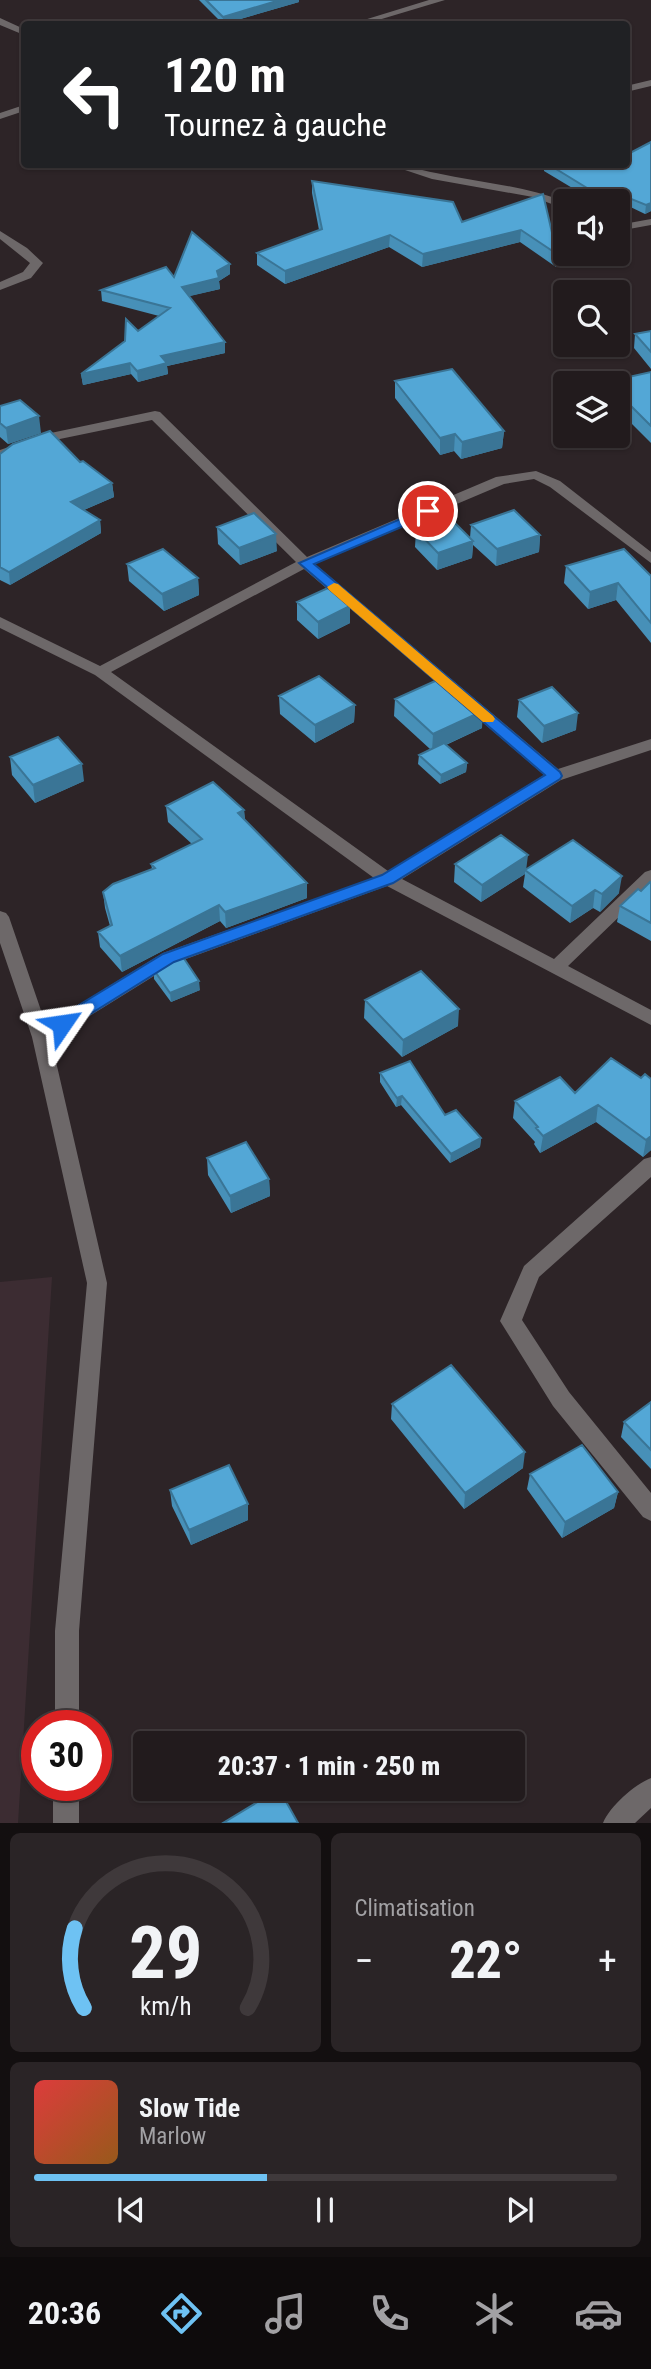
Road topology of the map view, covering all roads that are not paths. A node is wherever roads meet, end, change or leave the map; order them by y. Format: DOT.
graph roads {
  1 [pos="440,0"];
  2 [pos="0,20"];
  3 [pos="366,21"];
  4 [pos="21,30"];
  5 [pos="21,31"];
  6 [pos="0,35"];
  7 [pos="651,83"];
  8 [pos="630,88"];
  9 [pos="21,109"];
  10 [pos="0,116"];
  11 [pos="405,168"];
  12 [pos="553,201"];
  13 [pos="651,222"];
  14 [pos="630,226"];
  15 [pos="0,234"];
  16 [pos="0,286"];
  17 [pos="0,455"];
  18 [pos="651,559"];
  19 [pos="305,563"];
  20 [pos="0,622"];
  21 [pos="100,672"];
  22 [pos="651,744"];
  23 [pos="555,776"];
  24 [pos="651,876"];
  25 [pos="387,879"];
  26 [pos="0,916"];
  27 [pos="555,968"];
  28 [pos="651,1018"];
  29 [pos="41,1037"];
  30 [pos="651,1165"];
  31 [pos="651,1510"];
  32 [pos="66,1710"];
  33 [pos="651,1791"];
  34 [pos="66,1801"];
  35 [pos="66,1823"];
  36 [pos="615,1823"];
  1 -- 3 [label="street"];
  2 -- 4 [label="street"];
  5 -- 6 [label="street"];
  7 -- 8 [label="street"];
  9 -- 10 [label="street"];
  11 -- 12 [label="street"];
  13 -- 14 [label="street"];
  15 -- 16 [label="street"];
  17 -- 19 [label="street"];
  18 -- 19 [label="street"];
  19 -- 21 [label="street"];
  19 -- 23 [label="street"];
  20 -- 21 [label="street"];
  21 -- 25 [label="street"];
  22 -- 23 [label="street"];
  23 -- 25 [label="street"];
  24 -- 27 [label="street"];
  25 -- 27 [label="street"];
  25 -- 29 [label="street"];
  26 -- 29 [label="street"];
  27 -- 28 [label="street"];
  29 -- 32 [label="street"];
  30 -- 31 [label="street"];
  33 -- 36 [label="street"];
  34 -- 35 [label="street"];
}
